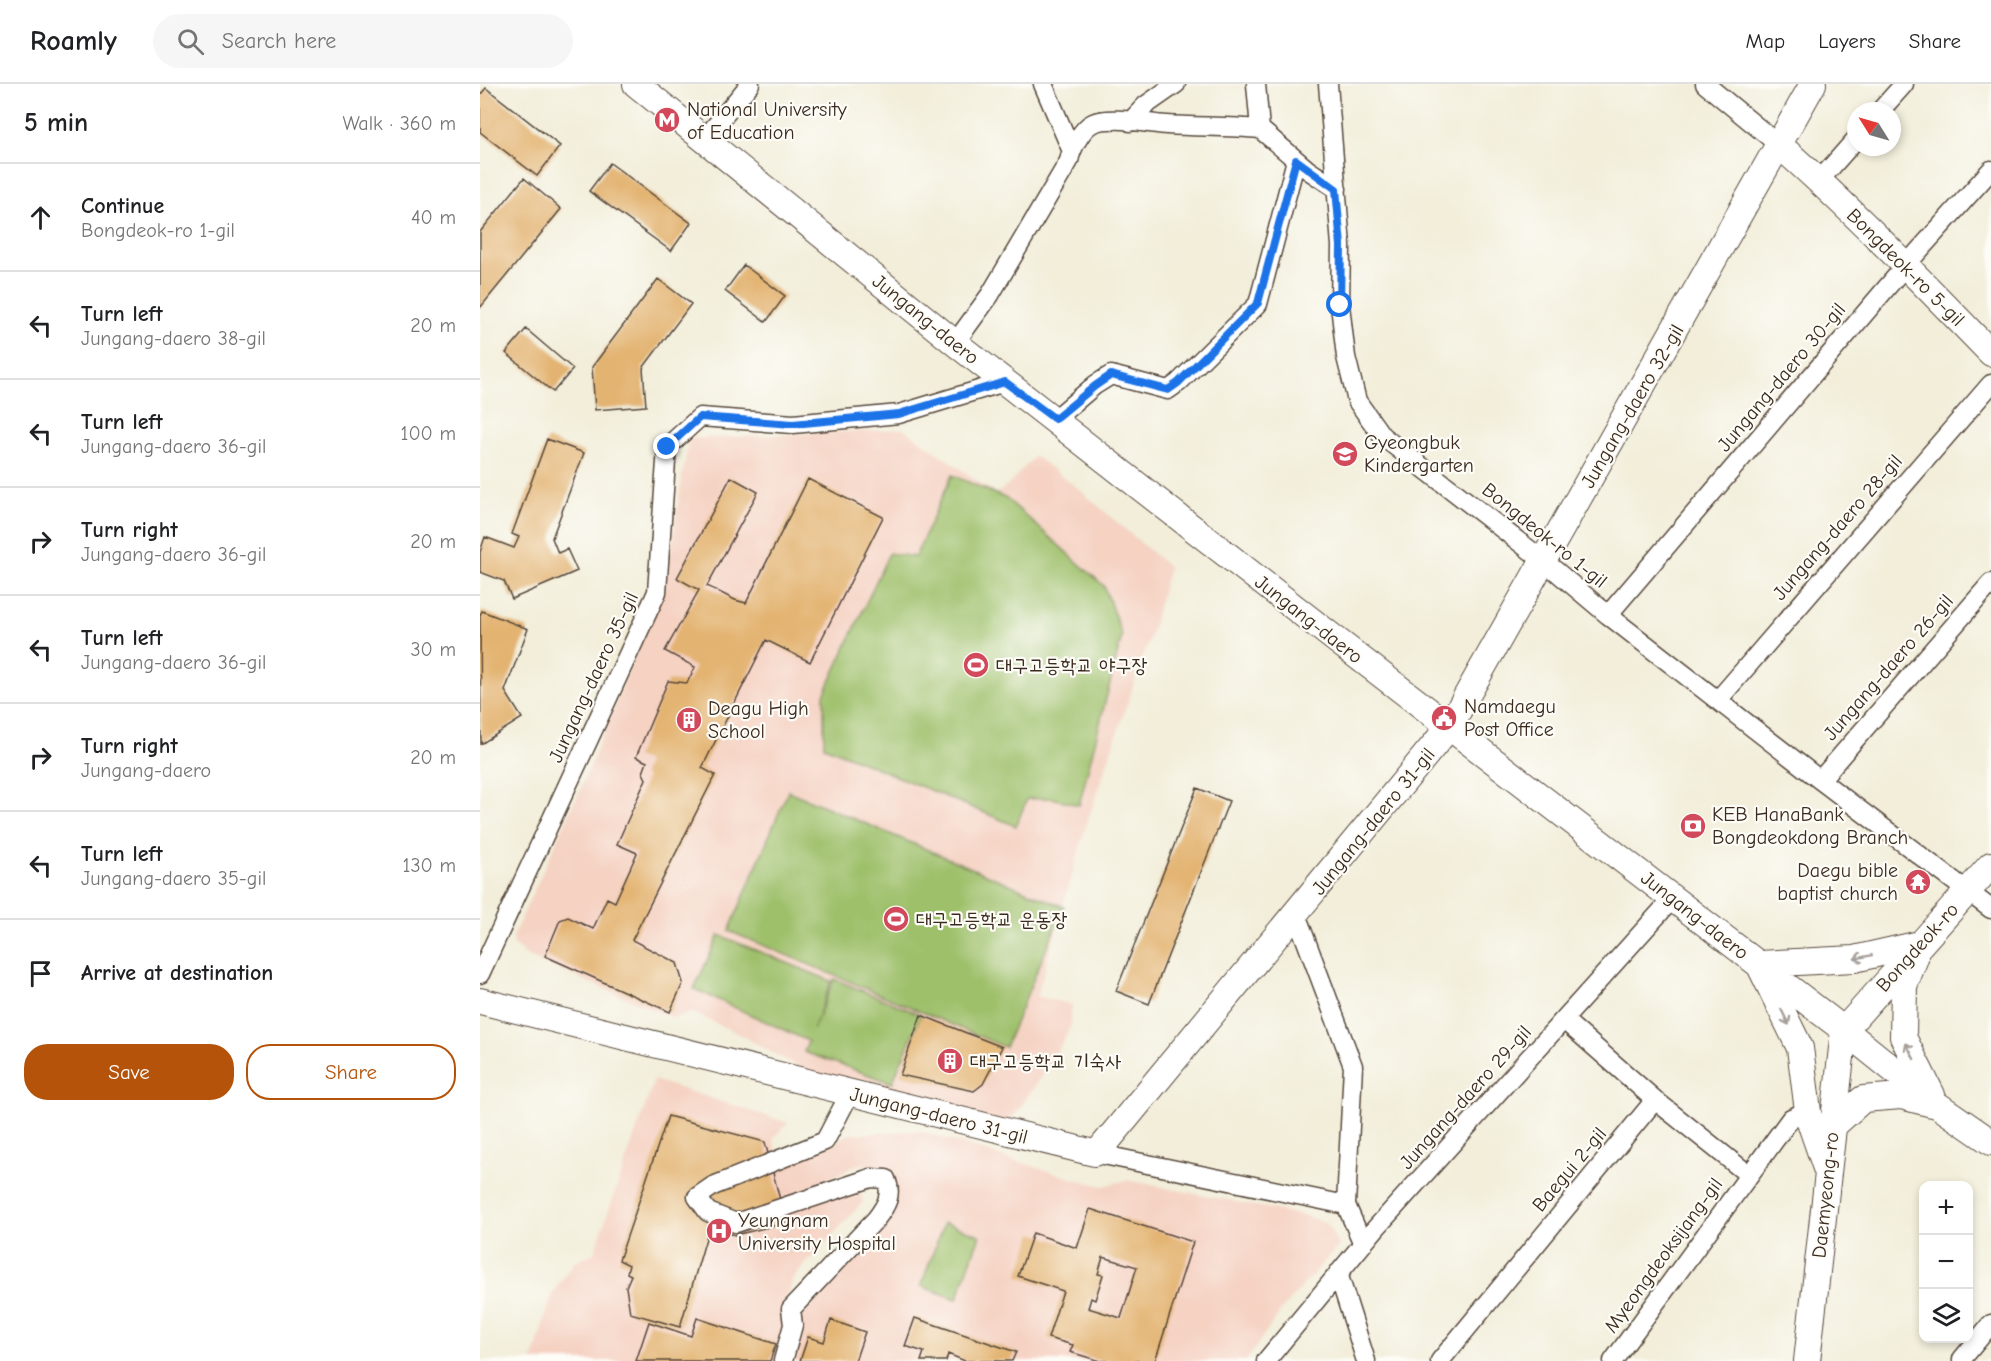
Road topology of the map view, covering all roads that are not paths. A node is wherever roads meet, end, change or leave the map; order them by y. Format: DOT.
graph roads {
  1 [pos="636,84"];
  2 [pos="750,84"];
  3 [pos="1043,84"];
  4 [pos="1176,84"];
  5 [pos="1256,84"];
  6 [pos="1328,84"];
  7 [pos="1705,84"];
  8 [pos="1813,84"];
  9 [pos="1904,84"];
  10 [pos="1888,102"];
  11 [pos="1130,122"];
  12 [pos="1260,129"];
  13 [pos="704,140"];
  14 [pos="1779,145"];
  15 [pos="1071,149"];
  16 [pos="1847,149"];
  17 [pos="1296,160"];
  18 [pos="1991,170"];
  19 [pos="1819,181"];
  20 [pos="1336,189"];
  21 [pos="1906,265"];
  22 [pos="955,343"];
  23 [pos="1991,353"];
  24 [pos="1005,382"];
  25 [pos="1991,384"];
  26 [pos="1055,419"];
  27 [pos="1544,561"];
  28 [pos="1991,583"];
  29 [pos="1608,615"];
  30 [pos="1718,700"];
  31 [pos="1449,727"];
  32 [pos="1820,780"];
  33 [pos="1991,865"];
  34 [pos="1967,891"];
  35 [pos="1673,898"];
  36 [pos="1991,909"];
  37 [pos="1296,914"];
  38 [pos="1921,943"];
  39 [pos="1759,964"];
  40 [pos="480,974"];
  41 [pos="480,1001"];
  42 [pos="1564,1020"];
  43 [pos="1844,1030"];
  44 [pos="850,1093"];
  45 [pos="1655,1100"];
  46 [pos="1938,1105"];
  47 [pos="1808,1111"];
  48 [pos="1833,1126"];
  49 [pos="1991,1142"];
  50 [pos="1094,1153"];
  51 [pos="1828,1174"];
  52 [pos="1749,1175"];
  53 [pos="1346,1205"];
  54 [pos="1363,1244"];
  55 [pos="1338,1273"];
  56 [pos="1990,1328"];
  57 [pos="783,1361"];
  58 [pos="1266,1361"];
  59 [pos="1366,1361"];
  60 [pos="1440,1361"];
  61 [pos="1613,1361"];
  62 [pos="1807,1361"];
  63 [pos="1962,1361"];
  1 -- 13 [label="main road, Jungang-daero"];
  2 -- 13 [label="street"];
  3 -- 15 [label="street"];
  4 -- 11 [label="street"];
  5 -- 12 [label="street"];
  6 -- 20 [label="street, Bongdeok-ro 1-gil"];
  7 -- 14 [label="street, Bongdeok-ro 5-gil"];
  8 -- 14 [label="main road, Jungang-daero 32-gil"];
  9 -- 10 [label="street"];
  11 -- 12 [label="street"];
  11 -- 15 [label="street"];
  12 -- 17 [label="street"];
  13 -- 22 [label="main road, Jungang-daero"];
  14 -- 19 [label="main road, Bongdeok-ro 5-gil"];
  14 -- 27 [label="main road, Jungang-daero 32-gil"];
  15 -- 22 [label="street"];
  16 -- 19 [label="street"];
  17 -- 20 [label="street"];
  17 -- 26 [label="street"];
  18 -- 21 [label="street, Jungang-daero 30-gil"];
  19 -- 21 [label="main road, Bongdeok-ro 5-gil"];
  20 -- 27 [label="street, Bongdeok-ro 1-gil"];
  21 -- 23 [label="main road, Bongdeok-ro 5-gil"];
  21 -- 29 [label="street, Jungang-daero 30-gil"];
  22 -- 24 [label="main road, Jungang-daero"];
  24 -- 26 [label="main road, Jungang-daero"];
  24 -- 40 [label="street, Jungang-daero 35-gil"];
  25 -- 30 [label="street, Jungang-daero 28-gil"];
  26 -- 31 [label="main road, Jungang-daero"];
  27 -- 29 [label="street, Bongdeok-ro 1-gil"];
  27 -- 31 [label="main road, Jungang-daero 32-gil"];
  28 -- 32 [label="street, Jungang-daero 26-gil"];
  29 -- 30 [label="street, Bongdeok-ro 1-gil"];
  30 -- 32 [label="street, Bongdeok-ro 1-gil"];
  31 -- 35 [label="main road, Jungang-daero"];
  31 -- 37 [label="main road, Jungang-daero 31-gil"];
  32 -- 34 [label="street, Bongdeok-ro 1-gil"];
  33 -- 34 [label="main road, Bongdeok-ro"];
  34 -- 36 [label="street, Bongdeok-ro 1-gil"];
  34 -- 38 [label="main road, Bongdeok-ro"];
  35 -- 39 [label="main road, Jungang-daero"];
  35 -- 42 [label="street, Jungang-daero 29-gil"];
  37 -- 50 [label="main road, Jungang-daero 31-gil"];
  37 -- 53 [label="street"];
  38 -- 39 [label="main road, one-way"];
  38 -- 43 [label="main road, Bongdeok-ro"];
  46 -- 38 [label="main road, one-way"];
  39 -- 43 [label="main road, Jungang-daero"];
  39 -- 47 [label="main road, one-way"];
  41 -- 44 [label="main road, Jungang-daero 31-gil"];
  42 -- 45 [label="street"];
  42 -- 54 [label="street, Jungang-daero 29-gil"];
  43 -- 46 [label="main road, Jungang-daero"];
  43 -- 48 [label="main road, Daemyeong-ro"];
  44 -- 50 [label="main road, Jungang-daero 31-gil"];
  44 -- 57 [label="street"];
  45 -- 52 [label="street, Myeongdeoksijang-gil"];
  45 -- 60 [label="street, Baegui 2-gil"];
  46 -- 48 [label="main road"];
  46 -- 49 [label="main road, Jungang-daero"];
  47 -- 51 [label="main road"];
  47 -- 52 [label="street, Myeongdeoksijang-gil"];
  48 -- 51 [label="main road, Daemyeong-ro"];
  50 -- 53 [label="street"];
  51 -- 62 [label="main road, Daemyeong-ro"];
  52 -- 61 [label="street, Myeongdeoksijang-gil"];
  53 -- 54 [label="street"];
  54 -- 55 [label="street, Jungang-daero 29-gil"];
  55 -- 58 [label="street, Jungang-daero 29-gil"];
  55 -- 59 [label="street"];
  56 -- 63 [label="street"];
}
